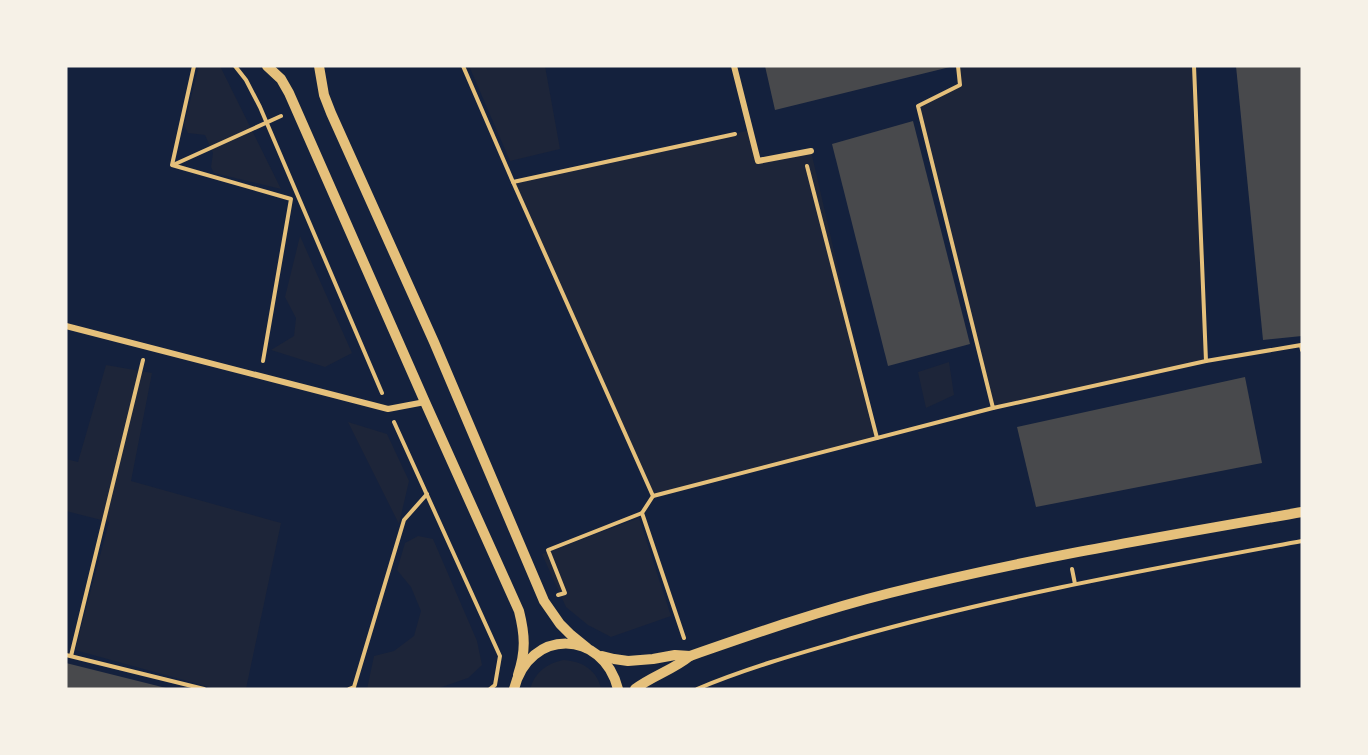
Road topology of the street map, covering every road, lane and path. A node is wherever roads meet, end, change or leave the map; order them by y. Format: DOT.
graph roads {
  1 [pos="194,66"];
  2 [pos="235,66"];
  3 [pos="267,66"];
  4 [pos="319,66"];
  5 [pos="463,66"];
  6 [pos="734,66"];
  7 [pos="958,66"];
  8 [pos="1194,66"];
  9 [pos="296,109"];
  10 [pos="267,122"];
  11 [pos="751,130"];
  12 [pos="812,151"];
  13 [pos="803,153"];
  14 [pos="172,165"];
  15 [pos="513,182"];
  16 [pos="66,326"];
  17 [pos="146,347"];
  18 [pos="1302,350"];
  19 [pos="1206,361"];
  20 [pos="260,376"];
  21 [pos="425,402"];
  22 [pos="993,408"];
  23 [pos="388,409"];
  24 [pos="877,438"];
  25 [pos="427,494"];
  26 [pos="653,496"];
  27 [pos="1302,512"];
  28 [pos="642,513"];
  29 [pos="1302,541"];
  30 [pos="544,601"];
  31 [pos="587,648"];
  32 [pos="599,655"];
  33 [pos="68,656"];
  34 [pos="690,656"];
  35 [pos="518,675"];
  36 [pos="204,689"];
  37 [pos="349,689"];
  38 [pos="490,689"];
  39 [pos="514,689"];
  40 [pos="618,689"];
  41 [pos="635,689"];
  42 [pos="697,689"];
  1 -- 14 [label="path"];
  2 -- 10 [label="path"];
  3 -- 9 [label="street"];
  4 -- 30 [label="street"];
  5 -- 15 [label="path"];
  6 -- 11 [label="street"];
  7 -- 22 [label="path"];
  8 -- 19 [label="path"];
  9 -- 10 [label="path"];
  9 -- 21 [label="street"];
  10 -- 14 [label="path"];
  10 -- 23 [label="path"];
  11 -- 13 [label="street"];
  11 -- 15 [label="path"];
  12 -- 13 [label="street"];
  13 -- 24 [label="path"];
  14 -- 20 [label="path"];
  15 -- 26 [label="path"];
  16 -- 17 [label="street"];
  17 -- 20 [label="street"];
  17 -- 33 [label="path"];
  18 -- 19 [label="path"];
  19 -- 22 [label="path"];
  20 -- 23 [label="street"];
  21 -- 23 [label="street"];
  21 -- 35 [label="street"];
  22 -- 24 [label="path"];
  23 -- 25 [label="path"];
  24 -- 26 [label="path"];
  25 -- 37 [label="path"];
  25 -- 38 [label="path"];
  26 -- 28 [label="path"];
  27 -- 34 [label="street"];
  28 -- 30 [label="path"];
  28 -- 34 [label="path"];
  29 -- 42 [label="path"];
  30 -- 31 [label="street"];
  31 -- 32 [label="street"];
  31 -- 35 [label="street"];
  32 -- 34 [label="street"];
  32 -- 40 [label="street"];
  33 -- 36 [label="path"];
  34 -- 41 [label="street"];
  35 -- 39 [label="street"];
}
